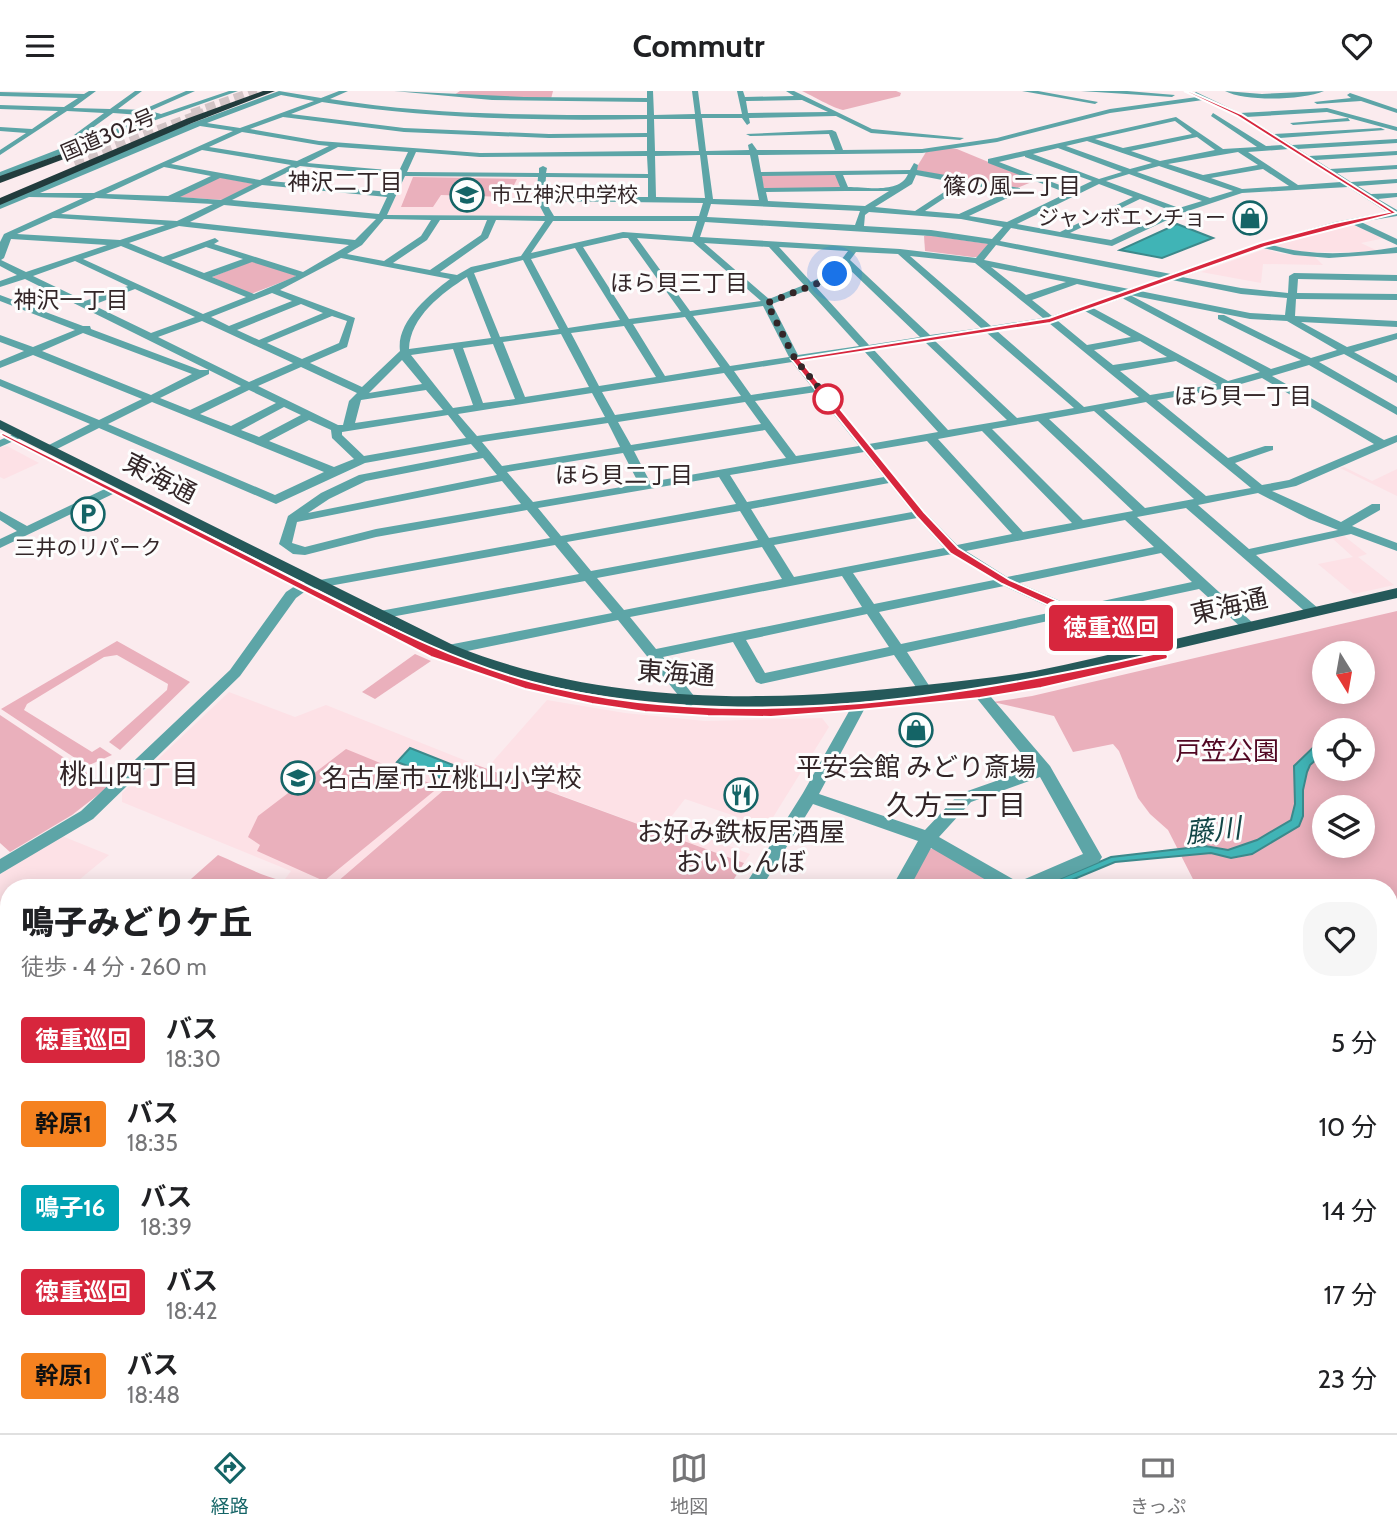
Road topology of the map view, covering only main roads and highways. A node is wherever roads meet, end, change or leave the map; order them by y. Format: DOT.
graph roads {
  1 [pos="251,91"];
  2 [pos="279,92"];
  3 [pos="0,190"];
  4 [pos="0,424"];
  5 [pos="8,438"];
  6 [pos="306,582"];
  7 [pos="1397,593"];
  8 [pos="1397,603"];
  9 [pos="1159,652"];
  10 [pos="858,701"];
  1 -- 3 [label="highway, 国道302号"];
  2 -- 3 [label="highway, 国道302号"];
  3 -- 3 [label="highway"];
  4 -- 5 [label="main road, 東海通"];
  5 -- 6 [label="main road, 東海通"];
  5 -- 6 [label="main road, 東海通"];
  6 -- 10 [label="main road, 東海通"];
  6 -- 10 [label="main road, 東海通"];
  7 -- 9 [label="main road, 東海通"];
  8 -- 9 [label="main road, 東海通"];
  9 -- 10 [label="main road, 東海通"];
  9 -- 10 [label="main road, 東海通"];
}
